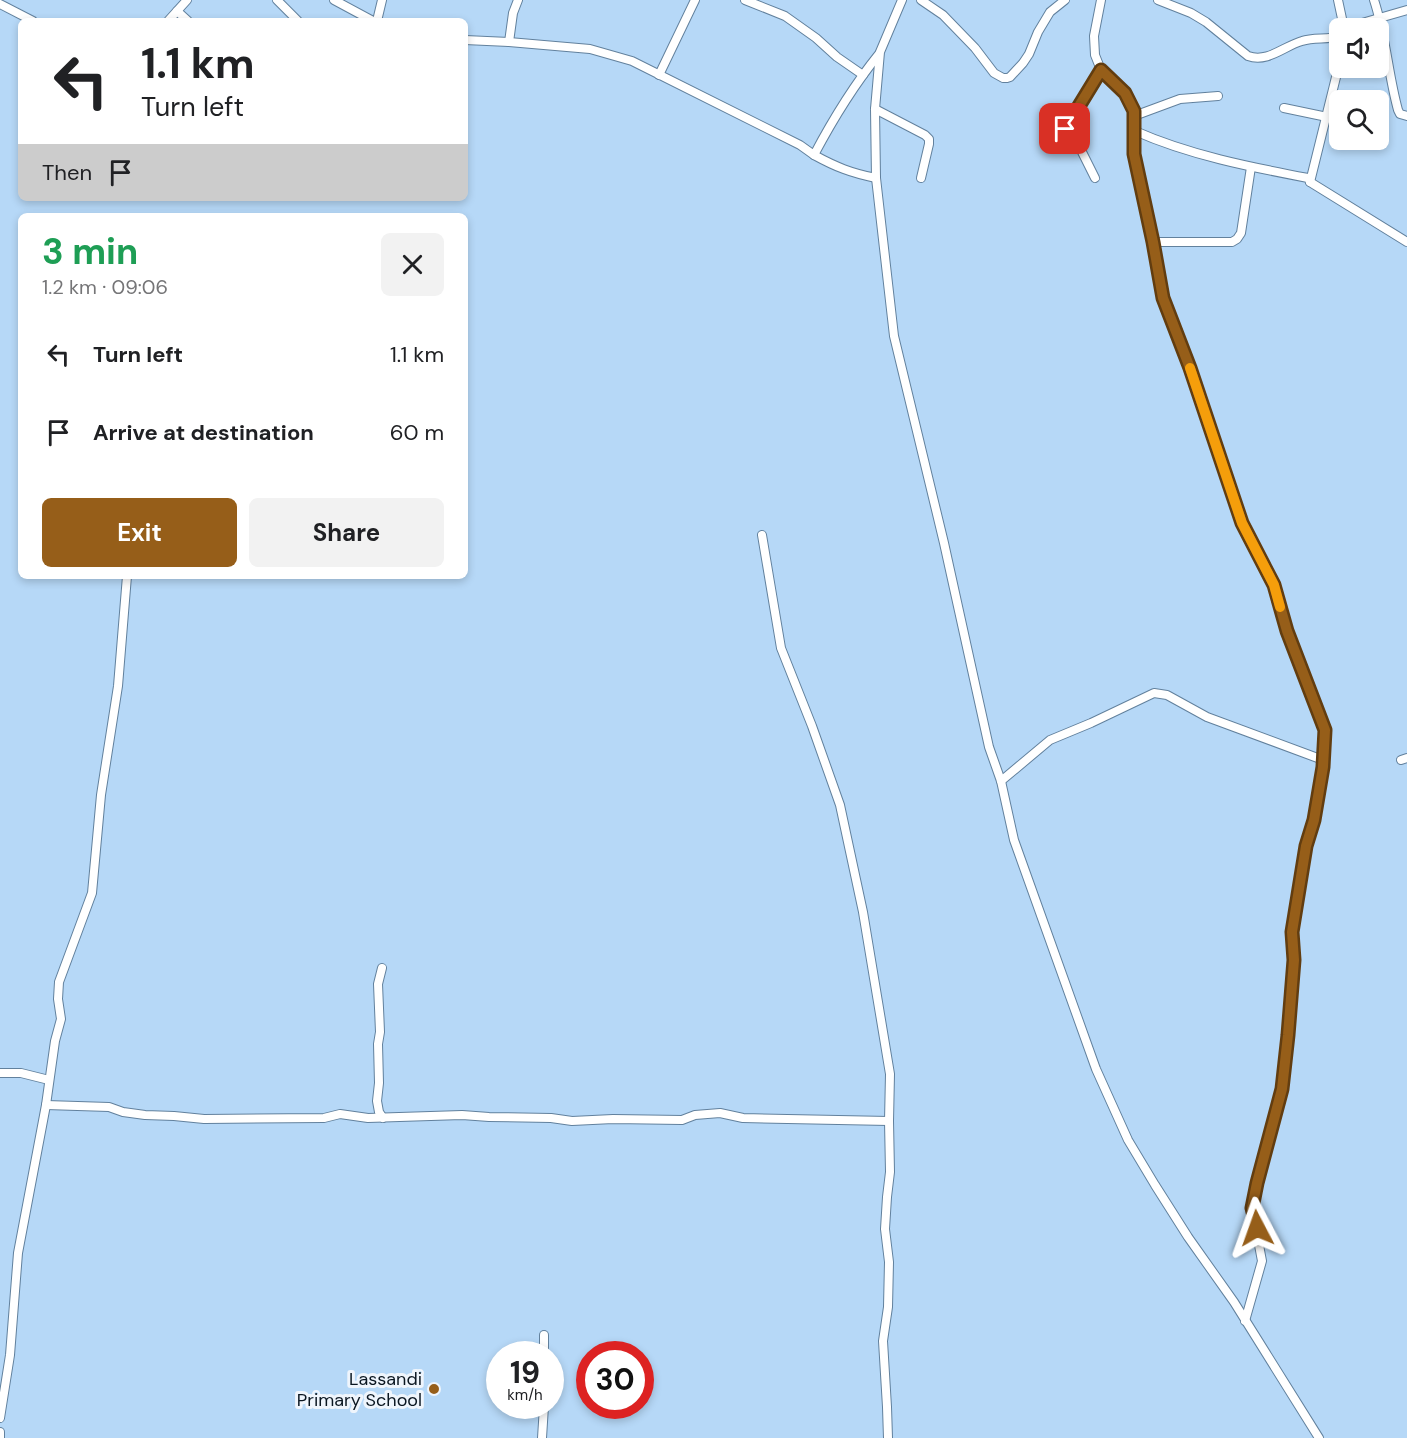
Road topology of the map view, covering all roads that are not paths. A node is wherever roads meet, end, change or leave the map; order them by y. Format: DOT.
graph roads {
  1 [pos="187,0"];
  2 [pos="277,0"];
  3 [pos="334,0"];
  4 [pos="382,0"];
  5 [pos="518,0"];
  6 [pos="695,0"];
  7 [pos="745,0"];
  8 [pos="902,0"];
  9 [pos="921,0"];
  10 [pos="1065,0"];
  11 [pos="1158,0"];
  12 [pos="1338,0"];
  13 [pos="1374,0"];
  14 [pos="1100,1"];
  15 [pos="0,4"];
  16 [pos="1407,10"];
  17 [pos="177,11"];
  18 [pos="27,18"];
  19 [pos="171,18"];
  20 [pos="185,18"];
  21 [pos="295,18"];
  22 [pos="369,18"];
  23 [pos="376,18"];
  24 [pos="1342,18"];
  25 [pos="1380,18"];
  26 [pos="1329,37"];
  27 [pos="468,40"];
  28 [pos="509,42"];
  29 [pos="880,52"];
  30 [pos="1101,70"];
  31 [pos="1389,71"];
  32 [pos="659,75"];
  33 [pos="863,75"];
  34 [pos="1336,78"];
  35 [pos="1218,96"];
  36 [pos="1284,108"];
  37 [pos="875,109"];
  38 [pos="1134,116"];
  39 [pos="1327,117"];
  40 [pos="1407,117"];
  41 [pos="1135,131"];
  42 [pos="814,155"];
  43 [pos="1251,167"];
  44 [pos="876,178"];
  45 [pos="921,178"];
  46 [pos="1095,178"];
  47 [pos="1310,182"];
  48 [pos="1153,242"];
  49 [pos="1407,242"];
  50 [pos="762,535"];
  51 [pos="127,579"];
  52 [pos="1323,760"];
  53 [pos="1002,782"];
  54 [pos="382,968"];
  55 [pos="0,1073"];
  56 [pos="49,1080"];
  57 [pos="46,1105"];
  58 [pos="383,1118"];
  59 [pos="889,1121"];
  60 [pos="1245,1321"];
  61 [pos="544,1335"];
  62 [pos="544,1341"];
  63 [pos="0,1418"];
  64 [pos="543,1419"];
  65 [pos="0,1432"];
  66 [pos="0,1438"];
  67 [pos="542,1438"];
  68 [pos="888,1438"];
  69 [pos="1319,1438"];
  1 -- 17 [label="street"];
  2 -- 21 [label="street"];
  3 -- 22 [label="street"];
  4 -- 23 [label="street"];
  5 -- 28 [label="street"];
  6 -- 32 [label="street"];
  7 -- 33 [label="street"];
  8 -- 29 [label="street"];
  9 -- 10 [label="street"];
  11 -- 26 [label="street"];
  12 -- 24 [label="street"];
  13 -- 25 [label="street"];
  14 -- 30 [label="street"];
  15 -- 18 [label="street"];
  16 -- 25 [label="street"];
  17 -- 19 [label="street"];
  17 -- 20 [label="street"];
  27 -- 28 [label="street"];
  28 -- 32 [label="street"];
  29 -- 33 [label="street"];
  29 -- 37 [label="street"];
  30 -- 38 [label="street"];
  30 -- 46 [label="street"];
  31 -- 40 [label="street"];
  32 -- 42 [label="street"];
  33 -- 42 [label="street"];
  34 -- 39 [label="street"];
  35 -- 38 [label="street"];
  36 -- 39 [label="street"];
  37 -- 44 [label="street"];
  37 -- 45 [label="street"];
  38 -- 41 [label="street"];
  39 -- 47 [label="street"];
  41 -- 43 [label="street"];
  41 -- 48 [label="street"];
  42 -- 44 [label="street"];
  43 -- 47 [label="street"];
  43 -- 48 [label="street"];
  44 -- 53 [label="street"];
  47 -- 49 [label="street"];
  48 -- 52 [label="street"];
  50 -- 59 [label="street"];
  51 -- 56 [label="street"];
  52 -- 53 [label="street"];
  52 -- 60 [label="street"];
  53 -- 60 [label="street"];
  54 -- 58 [label="street"];
  55 -- 56 [label="street"];
  56 -- 57 [label="street"];
  57 -- 58 [label="street"];
  57 -- 63 [label="street"];
  58 -- 59 [label="street"];
  59 -- 68 [label="street"];
  60 -- 69 [label="street"];
  61 -- 62 [label="street"];
  64 -- 67 [label="street"];
  65 -- 66 [label="street"];
}
